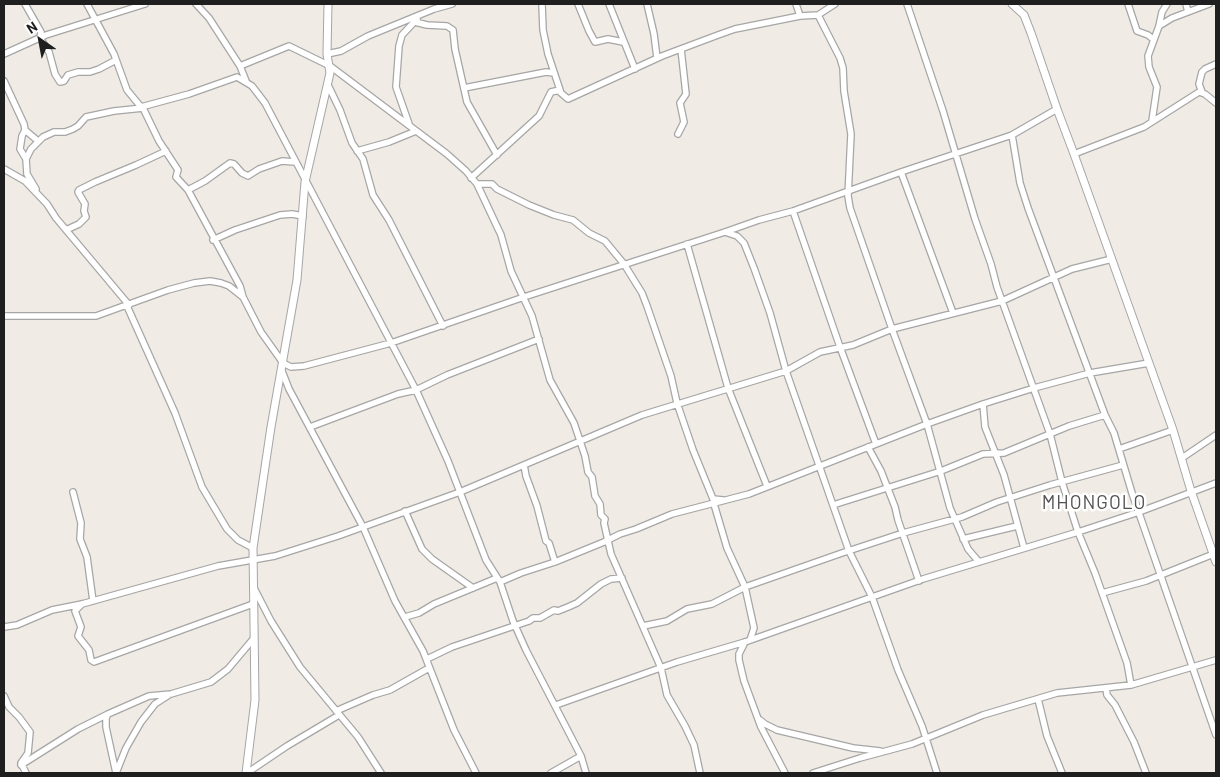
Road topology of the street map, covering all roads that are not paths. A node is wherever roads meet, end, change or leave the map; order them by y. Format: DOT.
graph roads {
  1 [pos="25,4"];
  2 [pos="87,4"];
  3 [pos="146,4"];
  4 [pos="196,4"];
  5 [pos="200,4"];
  6 [pos="328,4"];
  7 [pos="449,4"];
  8 [pos="542,4"];
  9 [pos="578,4"];
  10 [pos="609,4"];
  11 [pos="646,4"];
  12 [pos="796,4"];
  13 [pos="835,4"];
  14 [pos="907,4"];
  15 [pos="1012,4"];
  16 [pos="1019,4"];
  17 [pos="1128,4"];
  18 [pos="1167,4"];
  19 [pos="1186,4"];
  20 [pos="1209,4"];
  21 [pos="1188,12"];
  22 [pos="422,14"];
  23 [pos="207,15"];
  24 [pos="818,15"];
  25 [pos="800,16"];
  26 [pos="1024,16"];
  27 [pos="95,19"];
  28 [pos="415,22"];
  29 [pos="1159,26"];
  30 [pos="40,38"];
  31 [pos="1154,40"];
  32 [pos="623,42"];
  33 [pos="681,49"];
  34 [pos="4,54"];
  35 [pos="327,54"];
  36 [pos="657,58"];
  37 [pos="116,60"];
  38 [pos="1216,64"];
  39 [pos="240,66"];
  40 [pos="330,66"];
  41 [pos="635,69"];
  42 [pos="554,73"];
  43 [pos="4,81"];
  44 [pos="246,82"];
  45 [pos="328,84"];
  46 [pos="464,88"];
  47 [pos="560,90"];
  48 [pos="1202,92"];
  49 [pos="1216,103"];
  50 [pos="142,108"];
  51 [pos="1057,110"];
  52 [pos="1152,121"];
  53 [pos="410,126"];
  54 [pos="24,130"];
  55 [pos="416,131"];
  56 [pos="678,134"];
  57 [pos="1012,135"];
  58 [pos="38,141"];
  59 [pos="357,150"];
  60 [pos="166,151"];
  61 [pos="956,153"];
  62 [pos="1074,154"];
  63 [pos="497,155"];
  64 [pos="26,159"];
  65 [pos="295,162"];
  66 [pos="4,170"];
  67 [pos="901,172"];
  68 [pos="471,178"];
  69 [pos="305,182"];
  70 [pos="477,184"];
  71 [pos="188,190"];
  72 [pos="849,191"];
  73 [pos="47,204"];
  74 [pos="793,211"];
  75 [pos="303,216"];
  76 [pos="66,230"];
  77 [pos="725,232"];
  78 [pos="213,240"];
  79 [pos="687,244"];
  80 [pos="1112,259"];
  81 [pos="624,264"];
  82 [pos="1053,278"];
  83 [pos="524,296"];
  84 [pos="243,297"];
  85 [pos="1002,301"];
  86 [pos="128,305"];
  87 [pos="952,313"];
  88 [pos="4,316"];
  89 [pos="443,326"];
  90 [pos="892,329"];
  91 [pos="539,340"];
  92 [pos="391,343"];
  93 [pos="840,347"];
  94 [pos="1149,363"];
  95 [pos="282,367"];
  96 [pos="786,371"];
  97 [pos="1090,374"];
  98 [pos="728,388"];
  99 [pos="1034,388"];
  100 [pos="416,390"];
  101 [pos="677,403"];
  102 [pos="984,404"];
  103 [pos="1105,415"];
  104 [pos="927,424"];
  105 [pos="310,427"];
  106 [pos="1172,430"];
  107 [pos="1050,434"];
  108 [pos="1216,435"];
  109 [pos="580,442"];
  110 [pos="876,444"];
  111 [pos="868,447"];
  112 [pos="1119,449"];
  113 [pos="996,453"];
  114 [pos="1182,458"];
  115 [pos="524,465"];
  116 [pos="1123,465"];
  117 [pos="819,466"];
  118 [pos="941,471"];
  119 [pos="1062,482"];
  120 [pos="1216,483"];
  121 [pos="767,486"];
  122 [pos="887,487"];
  123 [pos="1191,491"];
  124 [pos="72,492"];
  125 [pos="460,492"];
  126 [pos="1010,498"];
  127 [pos="727,500"];
  128 [pos="714,504"];
  129 [pos="833,505"];
  130 [pos="405,511"];
  131 [pos="1139,512"];
  132 [pos="955,518"];
  133 [pos="1017,526"];
  134 [pos="363,527"];
  135 [pos="1078,532"];
  136 [pos="903,533"];
  137 [pos="609,539"];
  138 [pos="963,539"];
  139 [pos="253,548"];
  140 [pos="1024,548"];
  141 [pos="849,551"];
  142 [pos="1215,554"];
  143 [pos="253,560"];
  144 [pos="555,562"];
  145 [pos="979,562"];
  146 [pos="1216,562"];
  147 [pos="1161,574"];
  148 [pos="622,578"];
  149 [pos="499,580"];
  150 [pos="919,580"];
  151 [pos="253,586"];
  152 [pos="745,587"];
  153 [pos="473,588"];
  154 [pos="1102,593"];
  155 [pos="872,597"];
  156 [pos="93,601"];
  157 [pos="82,604"];
  158 [pos="253,604"];
  159 [pos="404,617"];
  160 [pos="515,625"];
  161 [pos="643,626"];
  162 [pos="4,627"];
  163 [pos="254,638"];
  164 [pos="747,641"];
  165 [pos="427,659"];
  166 [pos="1216,660"];
  167 [pos="1192,666"];
  168 [pos="429,668"];
  169 [pos="661,668"];
  170 [pos="1131,685"];
  171 [pos="1106,688"];
  172 [pos="171,694"];
  173 [pos="4,696"];
  174 [pos="1038,699"];
  175 [pos="556,705"];
  176 [pos="338,713"];
  177 [pos="108,714"];
  178 [pos="758,718"];
  179 [pos="1216,735"];
  180 [pos="926,739"];
  181 [pos="884,752"];
  182 [pos="581,756"];
  183 [pos="21,765"];
  184 [pos="26,773"];
  185 [pos="116,773"];
  186 [pos="247,773"];
  187 [pos="382,773"];
  188 [pos="476,773"];
  189 [pos="551,773"];
  190 [pos="586,773"];
  191 [pos="700,773"];
  192 [pos="785,773"];
  193 [pos="813,773"];
  194 [pos="938,773"];
  195 [pos="1062,773"];
  196 [pos="1146,773"];
  1 -- 30 [label="street"];
  2 -- 27 [label="street"];
  3 -- 27 [label="street"];
  4 -- 23 [label="street"];
  5 -- 23 [label="street"];
  6 -- 35 [label="street"];
  7 -- 22 [label="street"];
  8 -- 42 [label="street"];
  9 -- 32 [label="street"];
  10 -- 32 [label="street"];
  11 -- 36 [label="street"];
  12 -- 25 [label="street"];
  13 -- 24 [label="street"];
  14 -- 61 [label="street"];
  15 -- 26 [label="street"];
  16 -- 26 [label="street"];
  17 -- 31 [label="street"];
  18 -- 29 [label="street"];
  19 -- 21 [label="street"];
  20 -- 21 [label="street"];
  21 -- 29 [label="street"];
  22 -- 28 [label="street"];
  22 -- 35 [label="street"];
  23 -- 39 [label="street"];
  24 -- 25 [label="street"];
  24 -- 72 [label="street"];
  25 -- 33 [label="street"];
  26 -- 51 [label="street"];
  27 -- 30 [label="street"];
  27 -- 37 [label="street"];
  28 -- 46 [label="street"];
  28 -- 53 [label="street"];
  29 -- 31 [label="street"];
  30 -- 34 [label="street"];
  30 -- 37 [label="street"];
  31 -- 52 [label="street"];
  32 -- 41 [label="street"];
  33 -- 36 [label="street"];
  33 -- 56 [label="street"];
  35 -- 40 [label="street"];
  36 -- 41 [label="street"];
  37 -- 50 [label="street"];
  38 -- 48 [label="street"];
  39 -- 40 [label="street"];
  39 -- 44 [label="street"];
  40 -- 45 [label="street"];
  40 -- 53 [label="street"];
  41 -- 47 [label="street"];
  42 -- 46 [label="street"];
  42 -- 47 [label="street"];
  43 -- 54 [label="street"];
  44 -- 50 [label="street"];
  44 -- 65 [label="street"];
  45 -- 59 [label="street"];
  45 -- 69 [label="street"];
  46 -- 63 [label="street"];
  47 -- 63 [label="street"];
  48 -- 49 [label="street"];
  48 -- 52 [label="street"];
  50 -- 58 [label="street"];
  50 -- 60 [label="street"];
  51 -- 57 [label="street"];
  51 -- 62 [label="street"];
  52 -- 62 [label="street"];
  53 -- 55 [label="street"];
  54 -- 58 [label="street"];
  54 -- 64 [label="street"];
  55 -- 59 [label="street"];
  55 -- 68 [label="street"];
  57 -- 61 [label="street"];
  57 -- 82 [label="street"];
  58 -- 64 [label="street"];
  59 -- 89 [label="street"];
  60 -- 71 [label="street"];
  60 -- 76 [label="street"];
  61 -- 67 [label="street"];
  61 -- 85 [label="street"];
  62 -- 80 [label="street"];
  63 -- 68 [label="street"];
  64 -- 73 [label="street"];
  65 -- 69 [label="street"];
  65 -- 71 [label="street"];
  66 -- 73 [label="street"];
  67 -- 72 [label="street"];
  67 -- 87 [label="street"];
  68 -- 70 [label="street"];
  69 -- 75 [label="street"];
  69 -- 92 [label="street"];
  70 -- 81 [label="street"];
  70 -- 83 [label="street"];
  71 -- 78 [label="street"];
  72 -- 74 [label="street"];
  72 -- 90 [label="street"];
  73 -- 76 [label="street"];
  74 -- 77 [label="street"];
  74 -- 93 [label="street"];
  75 -- 78 [label="street"];
  75 -- 95 [label="street"];
  76 -- 86 [label="street"];
  77 -- 79 [label="street"];
  77 -- 96 [label="street"];
  78 -- 84 [label="street"];
  79 -- 81 [label="street"];
  79 -- 98 [label="street"];
  80 -- 82 [label="street"];
  80 -- 94 [label="street"];
  81 -- 83 [label="street"];
  81 -- 101 [label="street"];
  82 -- 85 [label="street"];
  82 -- 97 [label="street"];
  83 -- 89 [label="street"];
  83 -- 91 [label="street"];
  84 -- 86 [label="street"];
  84 -- 95 [label="street"];
  85 -- 87 [label="street"];
  85 -- 99 [label="street"];
  86 -- 88 [label="street"];
  86 -- 139 [label="street"];
  87 -- 90 [label="street"];
  89 -- 92 [label="street"];
  90 -- 93 [label="street"];
  90 -- 104 [label="street"];
  91 -- 100 [label="street"];
  91 -- 109 [label="street"];
  92 -- 95 [label="street"];
  92 -- 100 [label="street"];
  93 -- 96 [label="street"];
  93 -- 110 [label="street"];
  94 -- 97 [label="street"];
  94 -- 106 [label="street"];
  95 -- 105 [label="street"];
  95 -- 139 [label="street"];
  96 -- 98 [label="street"];
  96 -- 117 [label="street"];
  97 -- 99 [label="street"];
  97 -- 103 [label="street"];
  98 -- 101 [label="street"];
  98 -- 121 [label="street"];
  99 -- 102 [label="street"];
  99 -- 107 [label="street"];
  100 -- 105 [label="street"];
  100 -- 125 [label="street"];
  101 -- 109 [label="street"];
  101 -- 127 [label="street"];
  102 -- 104 [label="street"];
  102 -- 113 [label="street"];
  103 -- 107 [label="street"];
  103 -- 112 [label="street"];
  104 -- 110 [label="street"];
  104 -- 118 [label="street"];
  105 -- 134 [label="street"];
  106 -- 112 [label="street"];
  106 -- 114 [label="street"];
  107 -- 113 [label="street"];
  107 -- 119 [label="street"];
  108 -- 114 [label="street"];
  109 -- 115 [label="street"];
  109 -- 137 [label="street"];
  110 -- 111 [label="street"];
  111 -- 117 [label="street"];
  111 -- 122 [label="street"];
  112 -- 116 [label="street"];
  113 -- 118 [label="street"];
  113 -- 126 [label="street"];
  114 -- 123 [label="street"];
  115 -- 125 [label="street"];
  115 -- 144 [label="street"];
  116 -- 119 [label="street"];
  116 -- 131 [label="street"];
  117 -- 121 [label="street"];
  117 -- 129 [label="street"];
  118 -- 122 [label="street"];
  118 -- 132 [label="street"];
  119 -- 126 [label="street"];
  119 -- 135 [label="street"];
  120 -- 123 [label="street"];
  121 -- 127 [label="street"];
  122 -- 129 [label="street"];
  122 -- 136 [label="street"];
  123 -- 131 [label="street"];
  123 -- 142 [label="street"];
  124 -- 156 [label="street"];
  125 -- 130 [label="street"];
  125 -- 149 [label="street"];
  126 -- 132 [label="street"];
  126 -- 133 [label="street"];
  127 -- 128 [label="street"];
  128 -- 137 [label="street"];
  128 -- 152 [label="street"];
  129 -- 141 [label="street"];
  130 -- 134 [label="street"];
  130 -- 153 [label="street"];
  131 -- 135 [label="street"];
  131 -- 147 [label="street"];
  132 -- 136 [label="street"];
  132 -- 138 [label="street"];
  133 -- 138 [label="street"];
  133 -- 140 [label="street"];
  134 -- 143 [label="street"];
  134 -- 159 [label="street"];
  135 -- 140 [label="street"];
  135 -- 154 [label="street"];
  136 -- 141 [label="street"];
  136 -- 150 [label="street"];
  137 -- 144 [label="street"];
  137 -- 148 [label="street"];
  138 -- 145 [label="street"];
  139 -- 143 [label="street"];
  140 -- 145 [label="street"];
  141 -- 152 [label="street"];
  141 -- 155 [label="street"];
  142 -- 146 [label="street"];
  142 -- 147 [label="street"];
  143 -- 151 [label="street"];
  143 -- 156 [label="street"];
  144 -- 149 [label="street"];
  145 -- 150 [label="street"];
  147 -- 154 [label="street"];
  147 -- 167 [label="street"];
  148 -- 160 [label="street"];
  148 -- 161 [label="street"];
  149 -- 153 [label="street"];
  149 -- 160 [label="street"];
  150 -- 155 [label="street"];
  151 -- 158 [label="street"];
  151 -- 176 [label="street"];
  152 -- 161 [label="street"];
  152 -- 164 [label="street"];
  153 -- 159 [label="street"];
  154 -- 170 [label="street"];
  155 -- 164 [label="street"];
  155 -- 180 [label="street"];
  156 -- 157 [label="street"];
  157 -- 158 [label="street"];
  157 -- 162 [label="street"];
  158 -- 163 [label="street"];
  159 -- 165 [label="street"];
  160 -- 165 [label="street"];
  160 -- 175 [label="street"];
  161 -- 169 [label="street"];
  163 -- 172 [label="street"];
  163 -- 186 [label="street"];
  164 -- 169 [label="street"];
  164 -- 178 [label="street"];
  165 -- 168 [label="street"];
  166 -- 167 [label="street"];
  167 -- 170 [label="street"];
  167 -- 179 [label="street"];
  168 -- 176 [label="street"];
  168 -- 188 [label="street"];
  169 -- 175 [label="street"];
  169 -- 191 [label="street"];
  170 -- 171 [label="street"];
  171 -- 174 [label="street"];
  171 -- 196 [label="street"];
  172 -- 177 [label="street"];
  172 -- 185 [label="street"];
  173 -- 183 [label="street"];
  174 -- 180 [label="street"];
  174 -- 195 [label="street"];
  175 -- 182 [label="street"];
  176 -- 186 [label="street"];
  176 -- 187 [label="street"];
  177 -- 183 [label="street"];
  177 -- 185 [label="street"];
  178 -- 181 [label="street"];
  178 -- 192 [label="street"];
  180 -- 181 [label="street"];
  180 -- 194 [label="street"];
  181 -- 193 [label="street"];
  182 -- 189 [label="street"];
  182 -- 190 [label="street"];
  183 -- 184 [label="street"];
}
